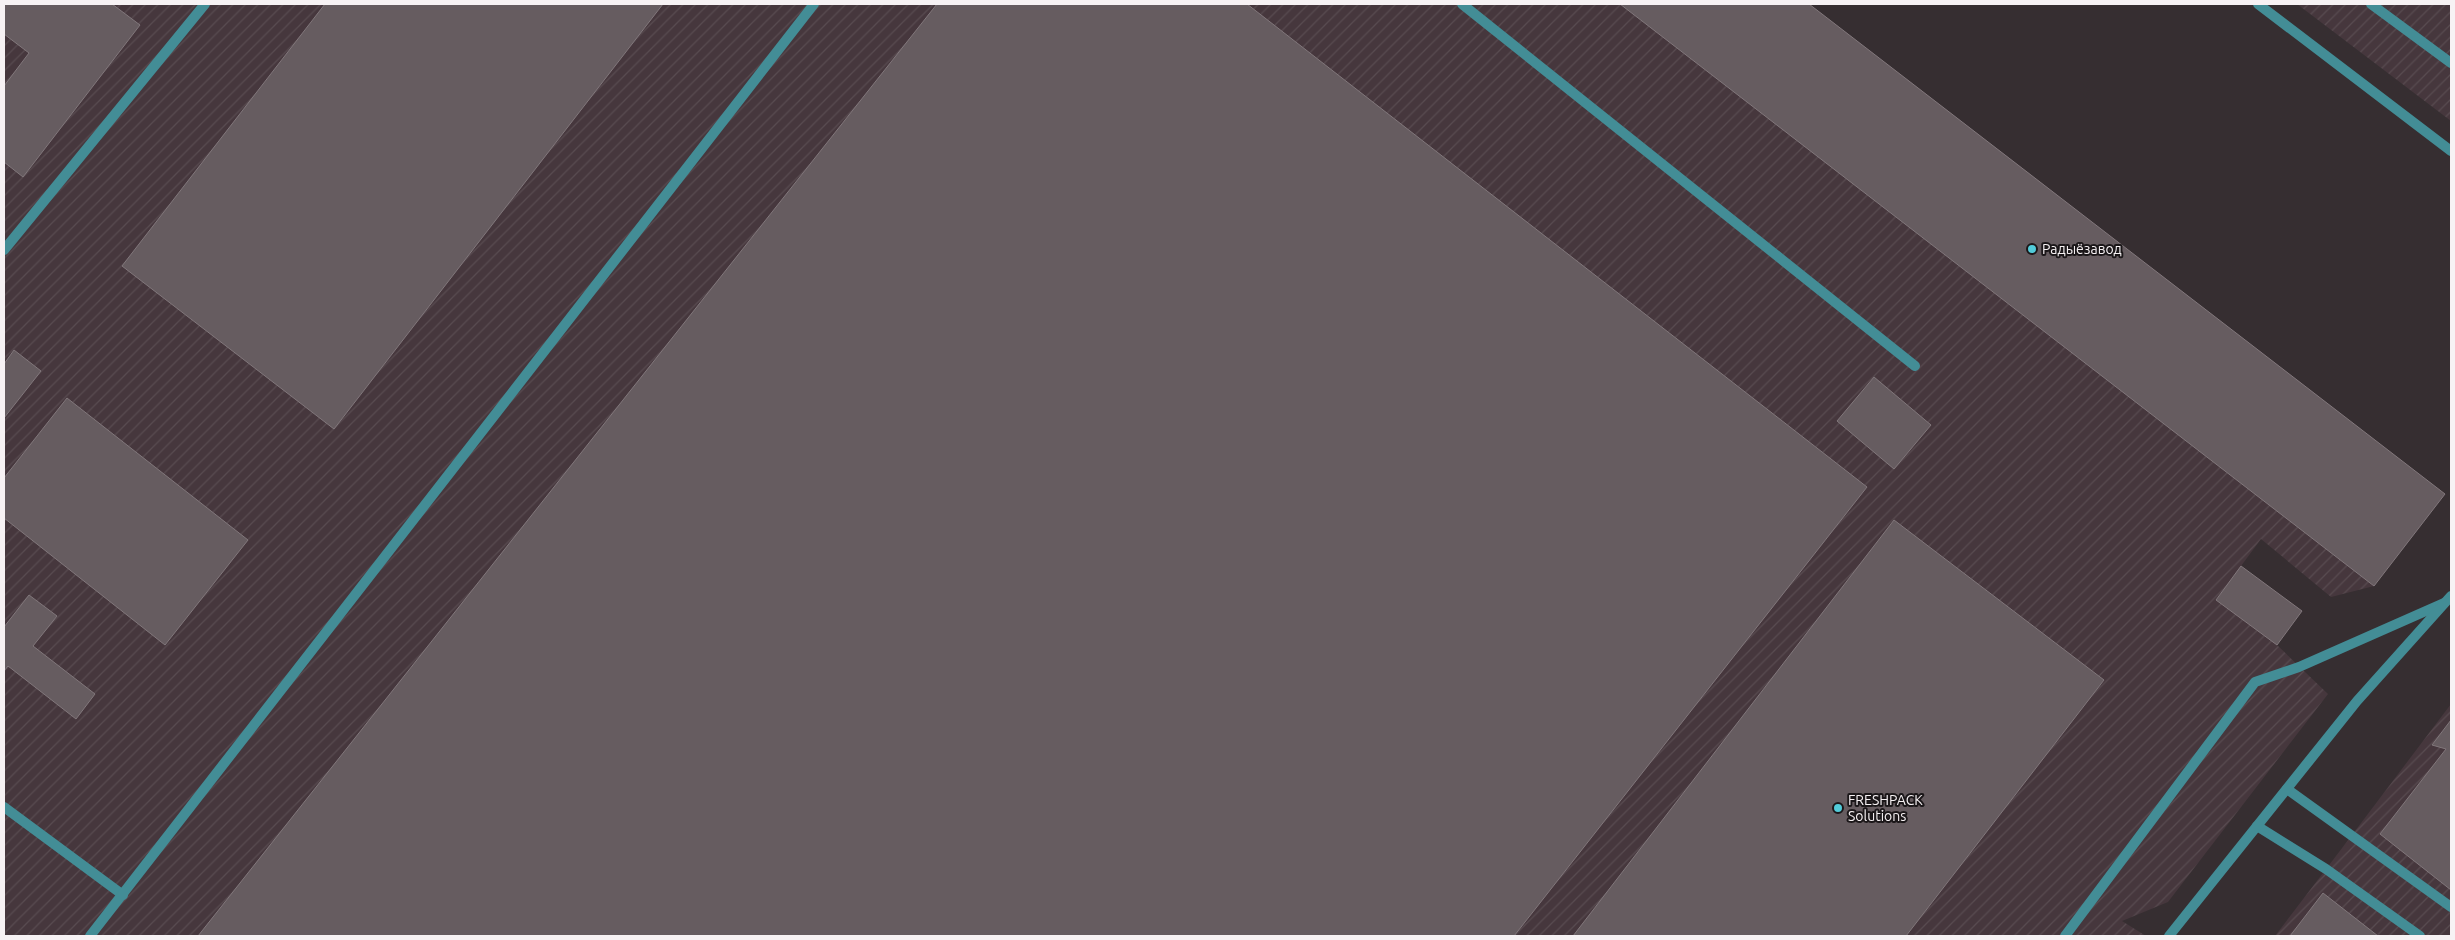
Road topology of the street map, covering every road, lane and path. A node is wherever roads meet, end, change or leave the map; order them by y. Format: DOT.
graph roads {
  1 [pos="205,4"];
  2 [pos="814,4"];
  3 [pos="1462,4"];
  4 [pos="2258,4"];
  5 [pos="2371,4"];
  6 [pos="2451,62"];
  7 [pos="2451,151"];
  8 [pos="4,250"];
  9 [pos="1915,366"];
  10 [pos="2448,600"];
  11 [pos="2286,789"];
  12 [pos="4,807"];
  13 [pos="2257,826"];
  14 [pos="123,896"];
  15 [pos="2451,907"];
  16 [pos="90,936"];
  17 [pos="2065,936"];
  18 [pos="2169,936"];
  19 [pos="2420,936"];
  1 -- 8 [label="street"];
  2 -- 14 [label="street"];
  3 -- 9 [label="street"];
  4 -- 7 [label="street"];
  5 -- 6 [label="street"];
  10 -- 11 [label="street"];
  10 -- 17 [label="street"];
  11 -- 13 [label="street"];
  11 -- 15 [label="street"];
  12 -- 14 [label="street"];
  13 -- 18 [label="street"];
  13 -- 19 [label="street"];
  14 -- 16 [label="street"];
}
